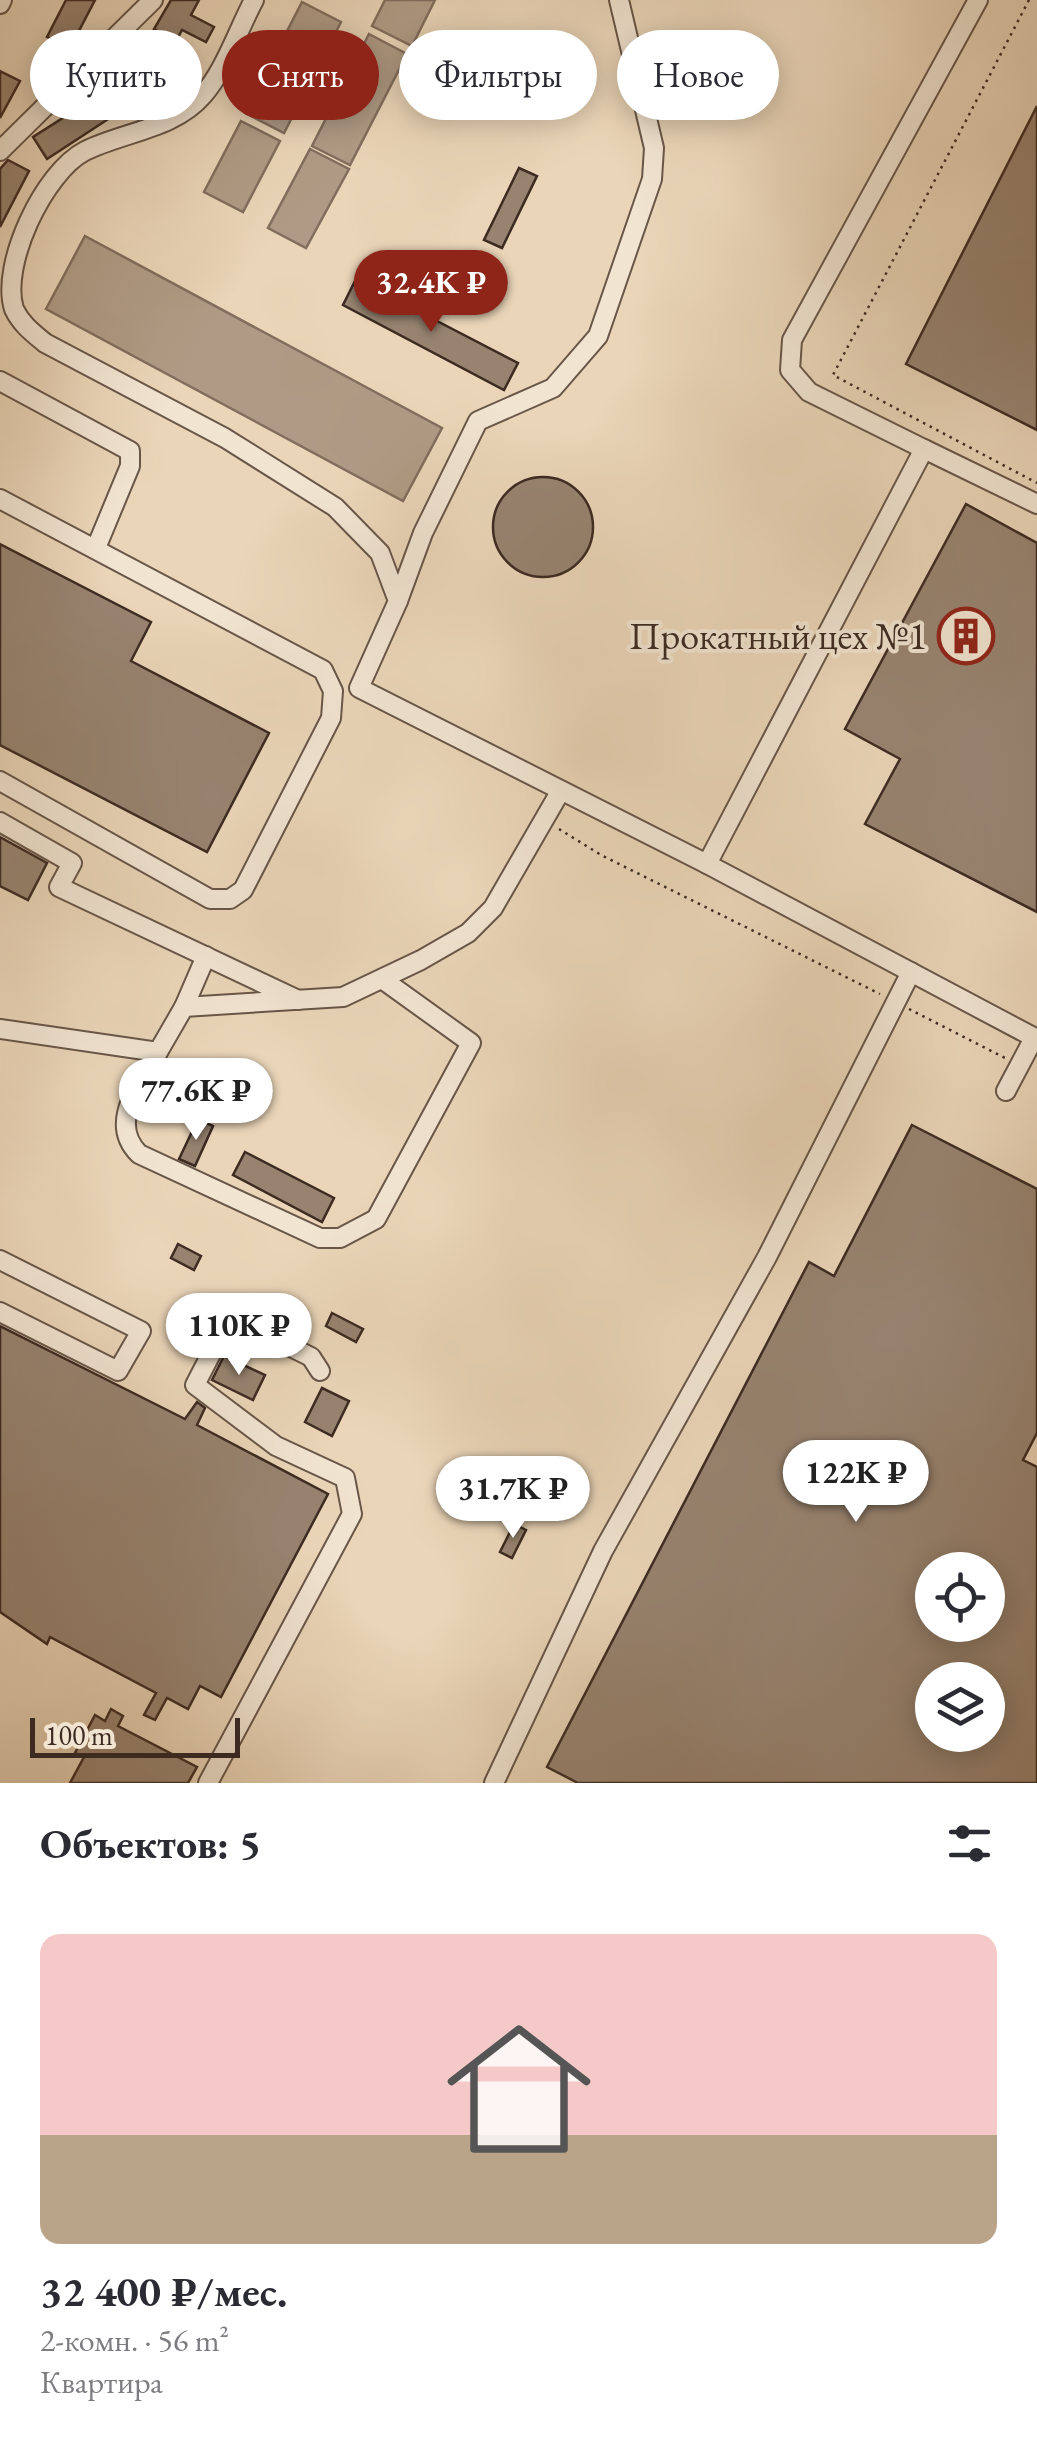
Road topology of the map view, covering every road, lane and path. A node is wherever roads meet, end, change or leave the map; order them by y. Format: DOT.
graph roads {
  1 [pos="153,0"];
  2 [pos="254,0"];
  3 [pos="619,0"];
  4 [pos="978,0"];
  5 [pos="1029,0"];
  6 [pos="0,150"];
  7 [pos="0,381"];
  8 [pos="924,450"];
  9 [pos="1037,483"];
  10 [pos="0,499"];
  11 [pos="1037,504"];
  12 [pos="96,548"];
  13 [pos="398,601"];
  14 [pos="0,781"];
  15 [pos="560,792"];
  16 [pos="0,822"];
  17 [pos="550,828"];
  18 [pos="707,864"];
  19 [pos="206,956"];
  20 [pos="911,972"];
  21 [pos="382,979"];
  22 [pos="897,1002"];
  23 [pos="304,1003"];
  24 [pos="184,1007"];
  25 [pos="0,1029"];
  26 [pos="1036,1039"];
  27 [pos="158,1052"];
  28 [pos="1020,1066"];
  29 [pos="1006,1090"];
  30 [pos="0,1260"];
  31 [pos="0,1312"];
  32 [pos="320,1371"];
  33 [pos="499,1781"];
  34 [pos="208,1783"];
  1 -- 6 [label="street"];
  2 -- 13 [label="street"];
  3 -- 13 [label="street"];
  4 -- 8 [label="street"];
  5 -- 9 [label="path"];
  7 -- 12 [label="street"];
  8 -- 11 [label="street"];
  8 -- 18 [label="street"];
  10 -- 12 [label="street"];
  12 -- 14 [label="street"];
  13 -- 15 [label="street"];
  15 -- 18 [label="street"];
  15 -- 21 [label="street"];
  16 -- 19 [label="street"];
  17 -- 22 [label="path"];
  18 -- 20 [label="street"];
  19 -- 23 [label="street"];
  19 -- 24 [label="street"];
  20 -- 22 [label="street"];
  20 -- 26 [label="street"];
  21 -- 23 [label="street"];
  21 -- 27 [label="street"];
  22 -- 28 [label="path"];
  22 -- 33 [label="street"];
  23 -- 24 [label="street"];
  24 -- 27 [label="street"];
  25 -- 27 [label="street"];
  26 -- 28 [label="street"];
  28 -- 29 [label="street"];
  30 -- 31 [label="street"];
  32 -- 34 [label="street"];
}
